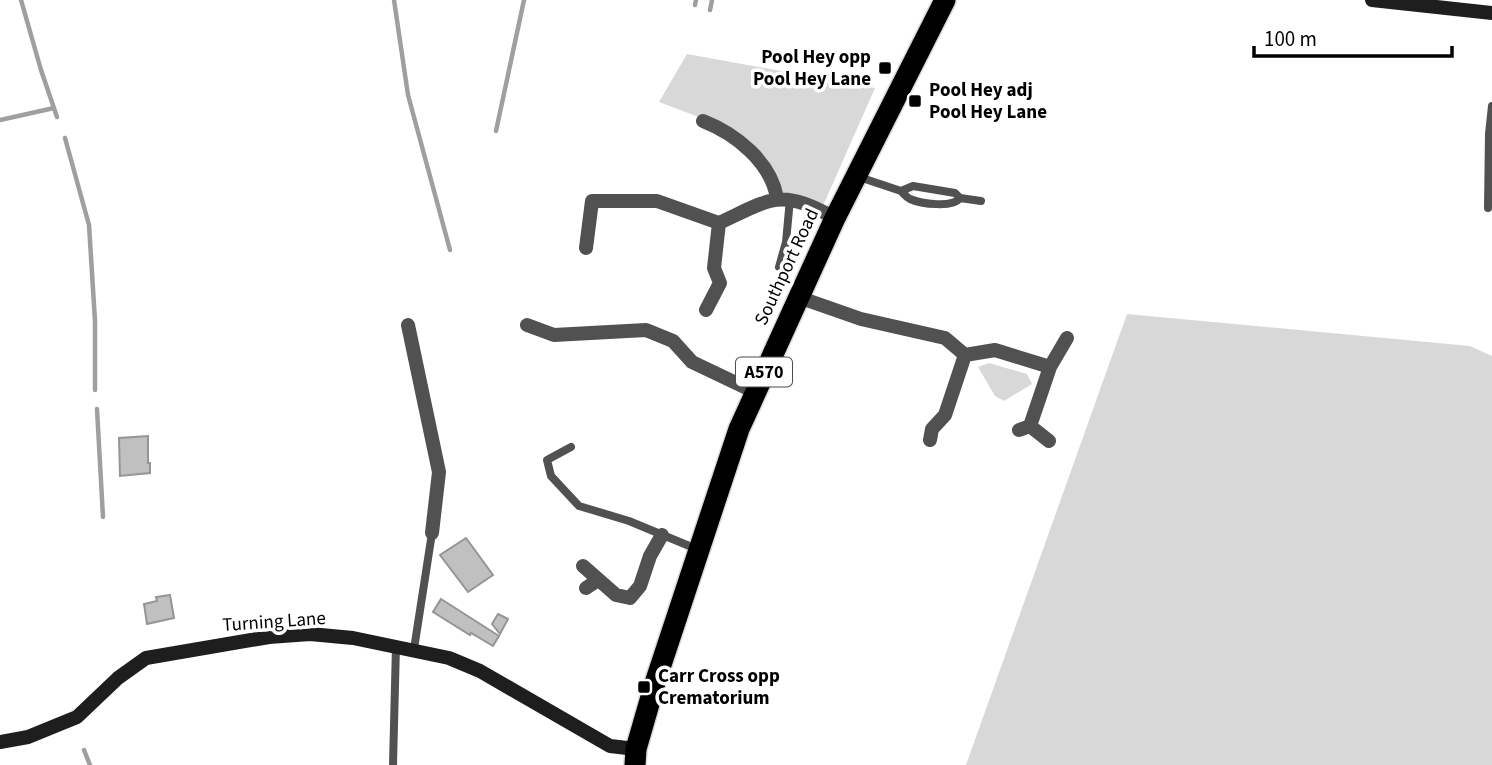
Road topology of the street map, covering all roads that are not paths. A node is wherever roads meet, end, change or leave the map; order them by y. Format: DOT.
graph roads {
  1 [pos="945,0"];
  2 [pos="1372,0"];
  3 [pos="1492,13"];
  4 [pos="1492,106"];
  5 [pos="703,121"];
  6 [pos="856,176"];
  7 [pos="901,191"];
  8 [pos="960,198"];
  9 [pos="784,199"];
  10 [pos="981,201"];
  11 [pos="1488,208"];
  12 [pos="835,218"];
  13 [pos="719,223"];
  14 [pos="586,248"];
  15 [pos="779,267"];
  16 [pos="798,297"];
  17 [pos="706,310"];
  18 [pos="408,325"];
  19 [pos="527,325"];
  20 [pos="1067,338"];
  21 [pos="965,355"];
  22 [pos="1049,367"];
  23 [pos="755,391"];
  24 [pos="930,440"];
  25 [pos="1049,442"];
  26 [pos="571,447"];
  27 [pos="432,533"];
  28 [pos="662,535"];
  29 [pos="699,550"];
  30 [pos="583,566"];
  31 [pos="396,646"];
  32 [pos="414,649"];
  33 [pos="0,742"];
  34 [pos="635,757"];
  35 [pos="393,765"];
  1 -- 6 [label="highway, Southport Road / A570"];
  2 -- 3 [label="street"];
  4 -- 11 [label="lane"];
  5 -- 9 [label="street"];
  6 -- 7 [label="lane"];
  6 -- 12 [label="highway, Southport Road / A570"];
  7 -- 8 [label="lane"];
  7 -- 8 [label="lane"];
  8 -- 10 [label="lane"];
  9 -- 12 [label="street"];
  9 -- 13 [label="street"];
  9 -- 15 [label="lane"];
  12 -- 16 [label="highway, Southport Road / A570"];
  13 -- 14 [label="street"];
  13 -- 17 [label="street"];
  16 -- 21 [label="street"];
  16 -- 23 [label="highway, Southport Road / A570"];
  18 -- 27 [label="street"];
  19 -- 23 [label="street"];
  20 -- 22 [label="street"];
  21 -- 22 [label="street"];
  21 -- 24 [label="street"];
  22 -- 25 [label="street"];
  23 -- 29 [label="highway, Southport Road / A570"];
  26 -- 28 [label="lane"];
  27 -- 32 [label="lane"];
  28 -- 29 [label="lane"];
  28 -- 30 [label="street"];
  29 -- 34 [label="highway, Southport Road / A570"];
  31 -- 32 [label="street, Turning Lane"];
  31 -- 33 [label="street, Turning Lane"];
  31 -- 35 [label="lane"];
  32 -- 34 [label="street, Turning Lane"];
}
